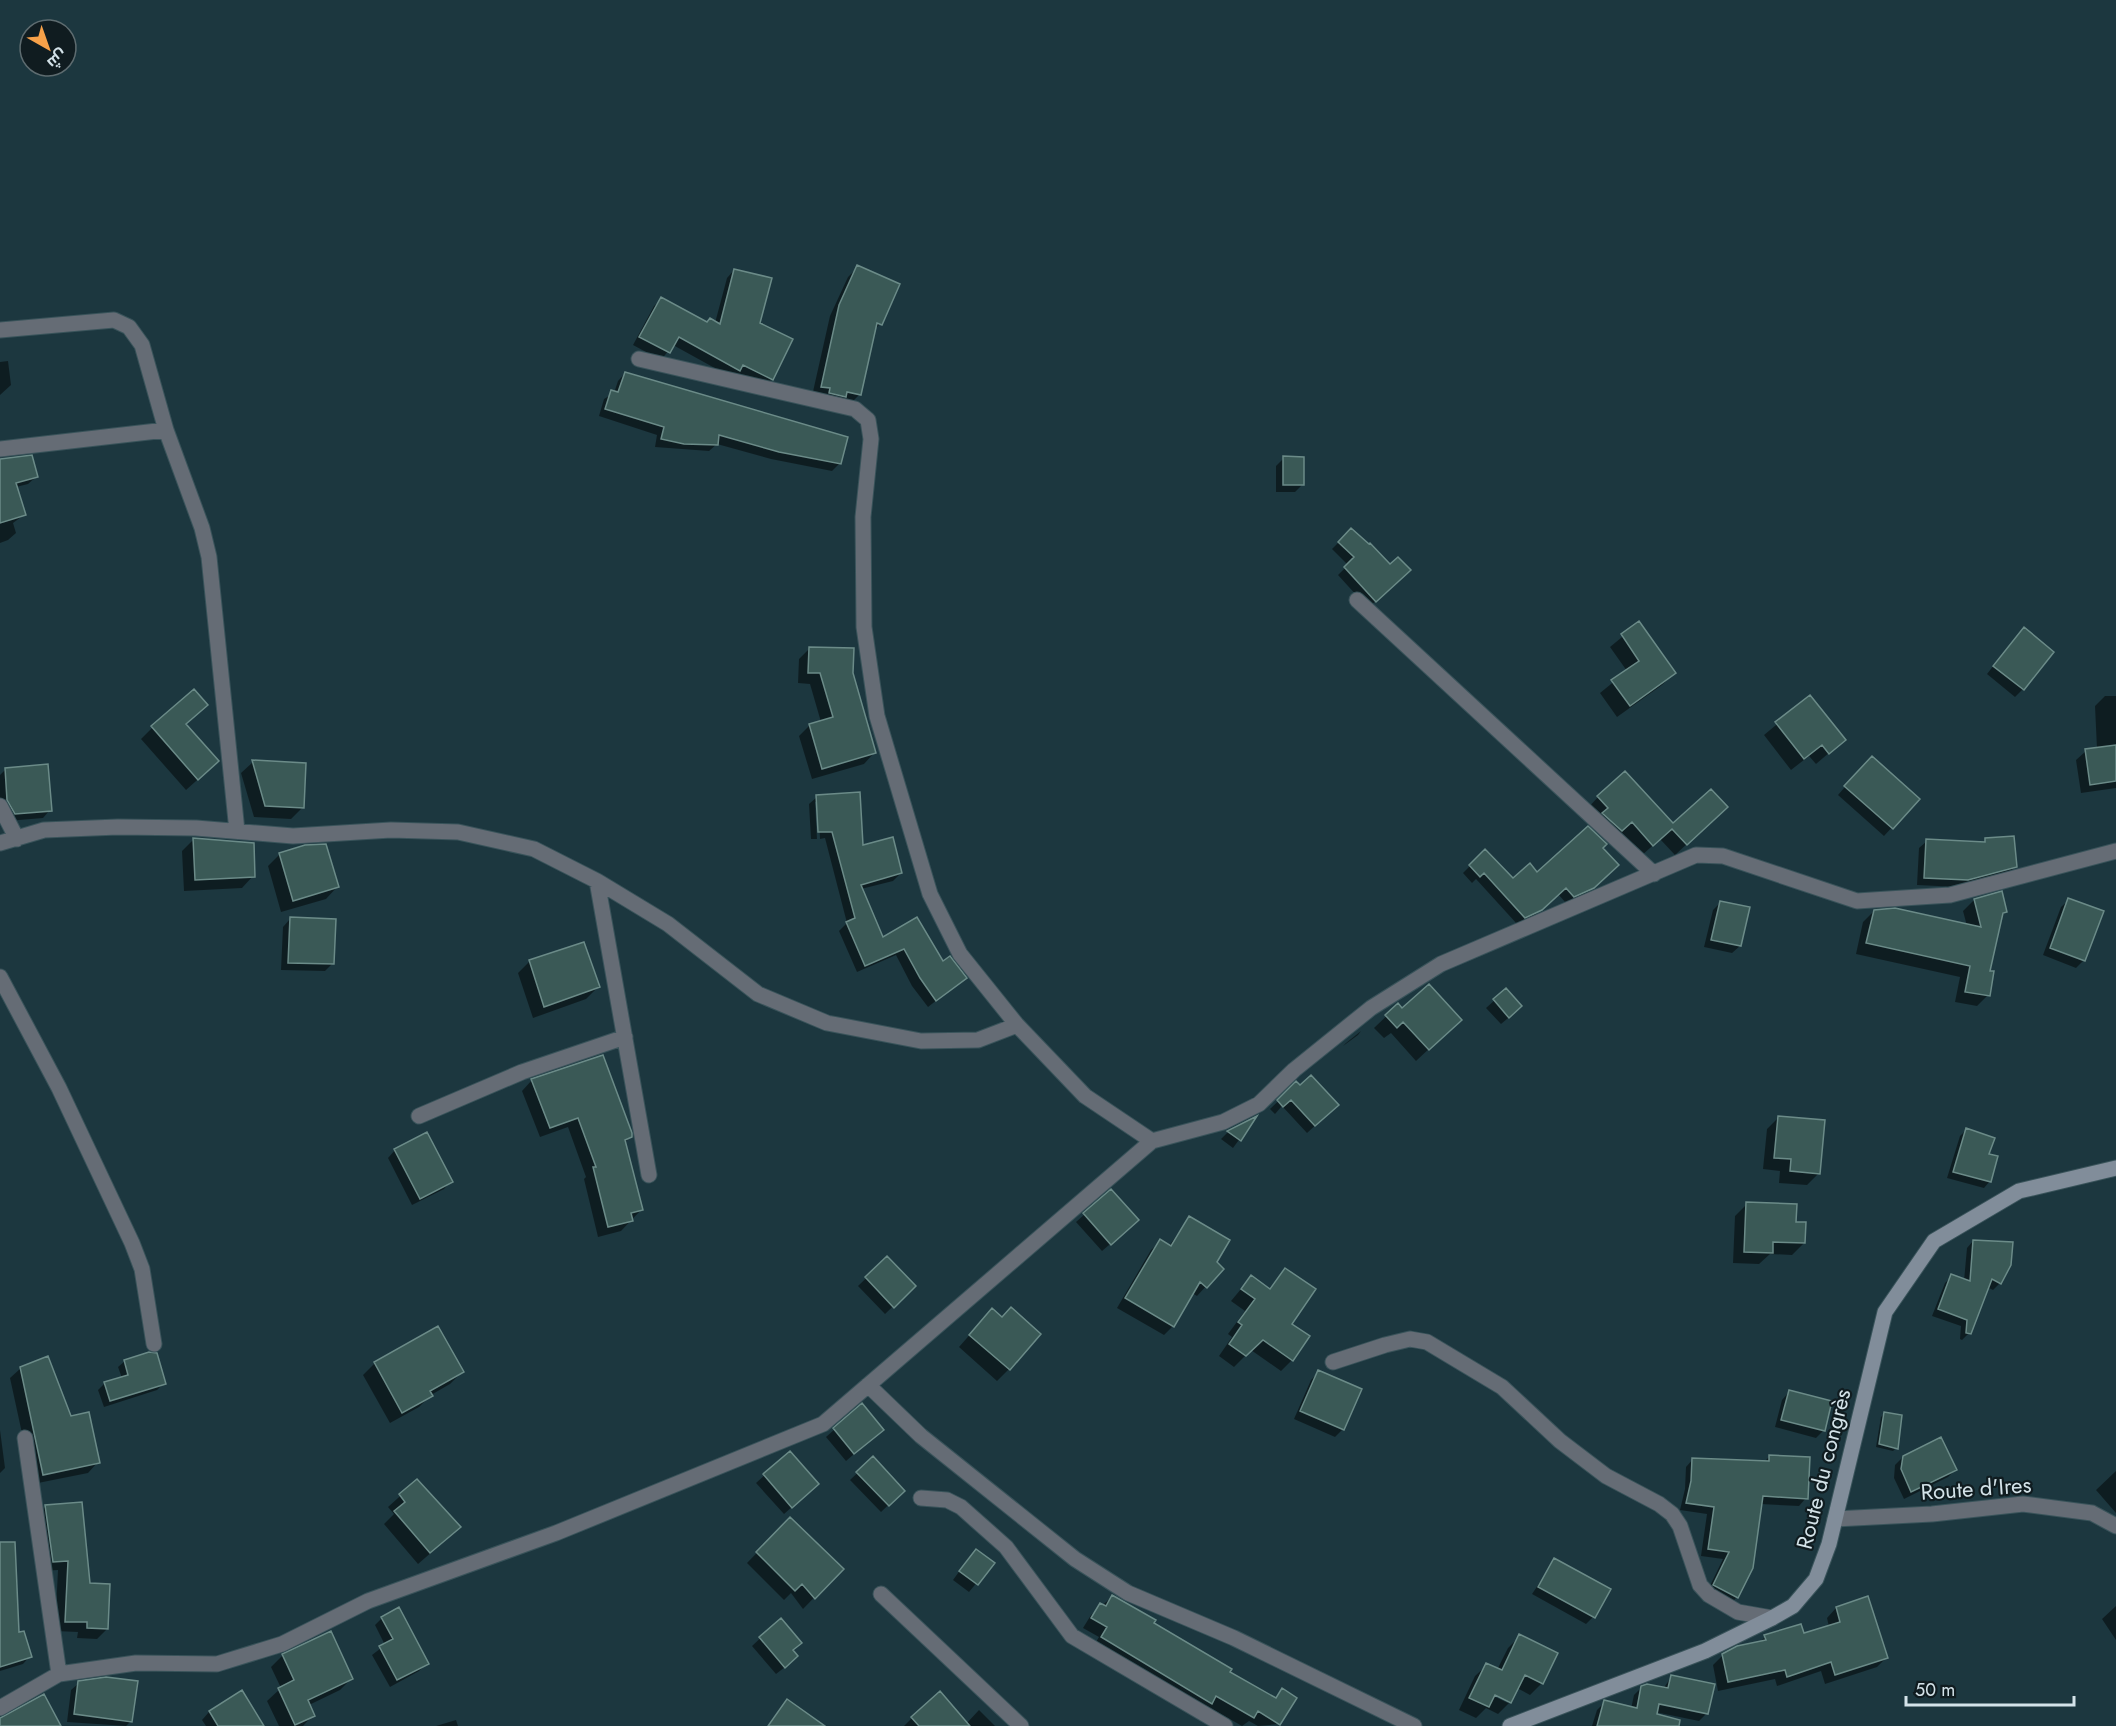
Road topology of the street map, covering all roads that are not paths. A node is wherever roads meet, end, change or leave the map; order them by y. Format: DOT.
graph roads {
  1 [pos="0,330"];
  2 [pos="639,359"];
  3 [pos="166,430"];
  4 [pos="0,449"];
  5 [pos="1357,600"];
  6 [pos="0,806"];
  7 [pos="237,831"];
  8 [pos="17,839"];
  9 [pos="0,843"];
  10 [pos="2116,851"];
  11 [pos="1654,874"];
  12 [pos="597,880"];
  13 [pos="0,977"];
  14 [pos="1017,1026"];
  15 [pos="625,1037"];
  16 [pos="419,1116"];
  17 [pos="1152,1141"];
  18 [pos="2116,1168"];
  19 [pos="649,1175"];
  20 [pos="154,1344"];
  21 [pos="1333,1362"];
  22 [pos="868,1385"];
  23 [pos="25,1437"];
  24 [pos="921,1498"];
  25 [pos="1835,1519"];
  26 [pos="2116,1526"];
  27 [pos="881,1594"];
  28 [pos="1772,1618"];
  29 [pos="59,1674"];
  30 [pos="0,1708"];
  31 [pos="1021,1726"];
  32 [pos="1225,1726"];
  33 [pos="1414,1726"];
  34 [pos="1510,1726"];
  1 -- 3 [label="street"];
  2 -- 14 [label="street"];
  3 -- 4 [label="street"];
  3 -- 7 [label="street"];
  5 -- 11 [label="street"];
  6 -- 8 [label="street"];
  7 -- 8 [label="street"];
  7 -- 12 [label="street"];
  8 -- 9 [label="street"];
  10 -- 11 [label="street"];
  11 -- 17 [label="street"];
  12 -- 14 [label="street"];
  12 -- 15 [label="street"];
  13 -- 20 [label="street"];
  14 -- 17 [label="street"];
  15 -- 16 [label="street"];
  15 -- 19 [label="street"];
  17 -- 22 [label="street"];
  18 -- 25 [label="main road, Route du congrès"];
  21 -- 28 [label="street"];
  22 -- 29 [label="street"];
  22 -- 33 [label="street"];
  23 -- 29 [label="street"];
  24 -- 32 [label="street"];
  25 -- 26 [label="street, Route d'Ires"];
  25 -- 28 [label="main road, Route du congrès"];
  27 -- 31 [label="street"];
  28 -- 34 [label="main road, Route du congrès"];
  29 -- 30 [label="street"];
}
